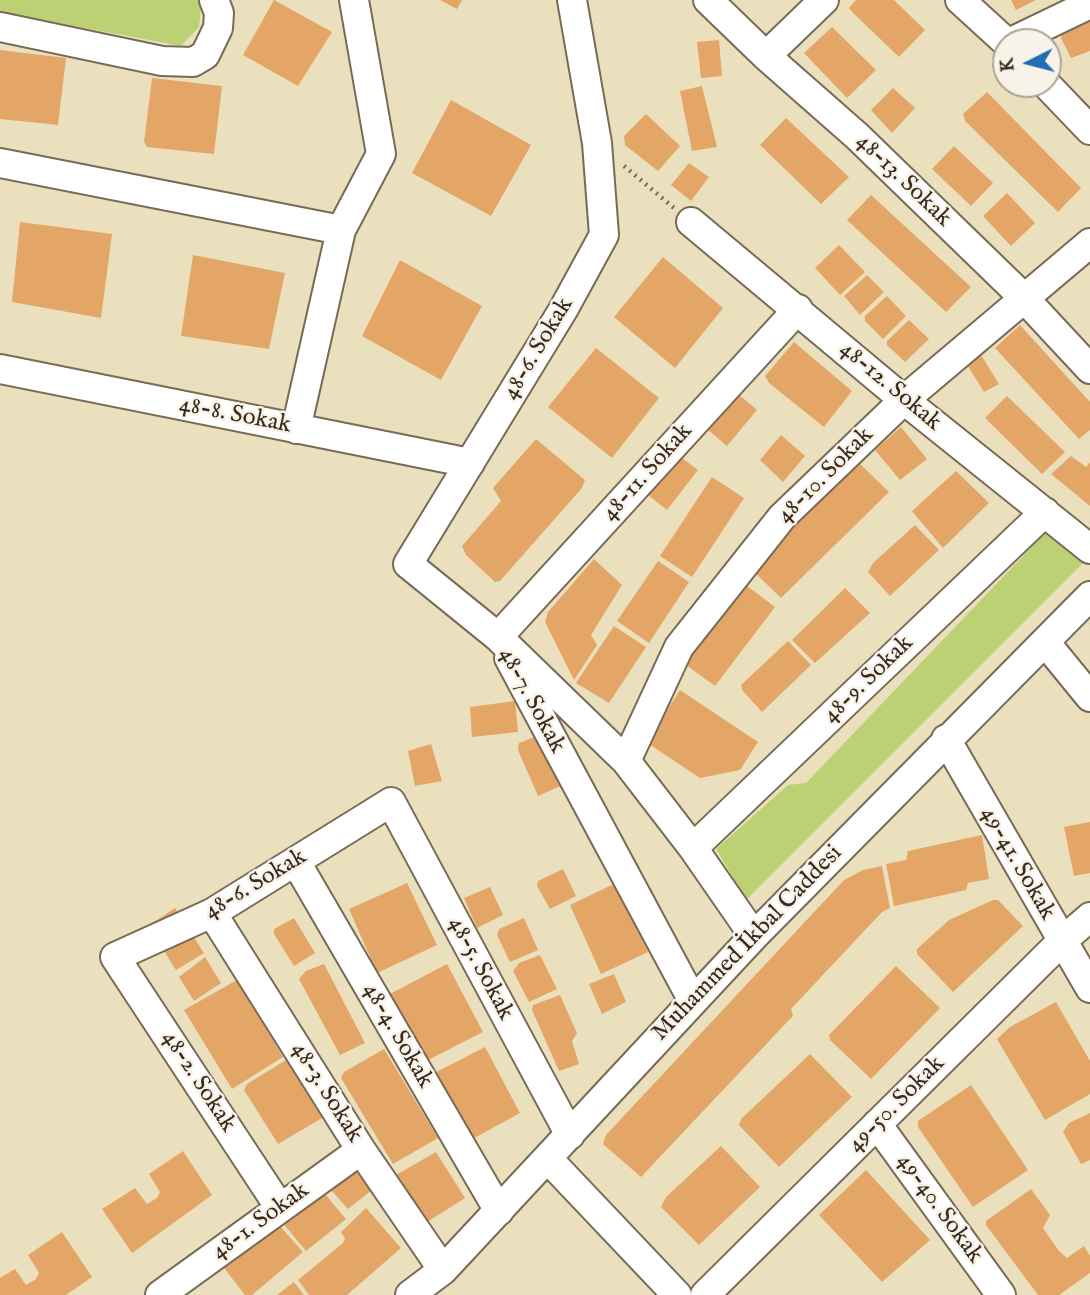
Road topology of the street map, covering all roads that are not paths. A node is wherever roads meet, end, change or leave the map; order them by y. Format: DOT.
graph roads {
  1 [pos="214,0"];
  2 [pos="354,0"];
  3 [pos="572,0"];
  4 [pos="708,0"];
  5 [pos="824,0"];
  6 [pos="960,0"];
  7 [pos="1090,4"];
  8 [pos="0,27"];
  9 [pos="992,28"];
  10 [pos="1038,28"];
  11 [pos="766,56"];
  12 [pos="1059,98"];
  13 [pos="1090,130"];
  14 [pos="0,163"];
  15 [pos="691,222"];
  16 [pos="341,230"];
  17 [pos="1090,243"];
  18 [pos="1023,297"];
  19 [pos="798,309"];
  20 [pos="0,369"];
  21 [pos="1090,369"];
  22 [pos="904,400"];
  23 [pos="296,429"];
  24 [pos="470,463"];
  25 [pos="1045,512"];
  26 [pos="1090,549"];
  27 [pos="1090,596"];
  28 [pos="498,637"];
  29 [pos="1045,642"];
  30 [pos="1090,697"];
  31 [pos="946,739"];
  32 [pos="626,761"];
  33 [pos="391,802"];
  34 [pos="694,848"];
  35 [pos="296,862"];
  36 [pos="212,914"];
  37 [pos="1090,917"];
  38 [pos="754,936"];
  39 [pos="1061,942"];
  40 [pos="115,957"];
  41 [pos="1090,988"];
  42 [pos="692,1001"];
  43 [pos="877,1124"];
  44 [pos="570,1135"];
  45 [pos="362,1150"];
  46 [pos="548,1159"];
  47 [pos="281,1208"];
  48 [pos="499,1211"];
  49 [pos="443,1270"];
  50 [pos="160,1295"];
  51 [pos="410,1295"];
  52 [pos="677,1295"];
  53 [pos="705,1295"];
  54 [pos="1001,1295"];
  1 -- 8 [label="street"];
  2 -- 16 [label="street"];
  3 -- 24 [label="street, 48-6. Sokak"];
  4 -- 11 [label="street, 48-13. Sokak"];
  5 -- 11 [label="street"];
  6 -- 9 [label="street"];
  7 -- 10 [label="street"];
  11 -- 18 [label="street, 48-13. Sokak"];
  12 -- 13 [label="street"];
  14 -- 16 [label="street"];
  15 -- 19 [label="street, 48-12. Sokak"];
  16 -- 23 [label="street"];
  17 -- 18 [label="street, 48-10. Sokak"];
  18 -- 21 [label="street, 48-13. Sokak"];
  18 -- 22 [label="street, 48-10. Sokak"];
  19 -- 22 [label="street, 48-12. Sokak"];
  19 -- 28 [label="street, 48-11. Sokak"];
  20 -- 23 [label="street, 48-8. Sokak"];
  22 -- 25 [label="street, 48-12. Sokak"];
  22 -- 32 [label="street, 48-10. Sokak"];
  23 -- 24 [label="street, 48-8. Sokak"];
  24 -- 28 [label="street, 48-6. Sokak"];
  25 -- 26 [label="street, 48-12. Sokak"];
  25 -- 34 [label="street, 48-9. Sokak"];
  27 -- 29 [label="street, Muhammed İkbal Caddesi"];
  28 -- 32 [label="street, 48-7. Sokak"];
  28 -- 42 [label="street, 48-7. Sokak"];
  29 -- 30 [label="street"];
  29 -- 31 [label="street, Muhammed İkbal Caddesi"];
  31 -- 38 [label="street, Muhammed İkbal Caddesi"];
  31 -- 39 [label="street, 49-41. Sokak"];
  32 -- 34 [label="street, 48-7. Sokak"];
  33 -- 35 [label="street, 48-6. Sokak"];
  33 -- 44 [label="street, 48-5. Sokak"];
  34 -- 38 [label="street, 48-7. Sokak"];
  35 -- 36 [label="street, 48-6. Sokak"];
  35 -- 48 [label="street, 48-4. Sokak"];
  36 -- 40 [label="street, 48-6. Sokak"];
  36 -- 45 [label="street, 48-3. Sokak"];
  37 -- 39 [label="street, 49-50. Sokak"];
  38 -- 42 [label="street, Muhammed İkbal Caddesi"];
  39 -- 41 [label="street, 49-41. Sokak"];
  39 -- 43 [label="street, 49-50. Sokak"];
  40 -- 47 [label="street, 48-2. Sokak"];
  42 -- 44 [label="street, Muhammed İkbal Caddesi"];
  43 -- 53 [label="street, 49-50. Sokak"];
  43 -- 54 [label="street, 49-40. Sokak"];
  44 -- 46 [label="street, Muhammed İkbal Caddesi"];
  45 -- 47 [label="street, 48-1. Sokak"];
  45 -- 49 [label="street, 48-3. Sokak"];
  46 -- 48 [label="street, Muhammed İkbal Caddesi"];
  46 -- 52 [label="street"];
  47 -- 50 [label="street, 48-1. Sokak"];
  48 -- 49 [label="street, Muhammed İkbal Caddesi"];
  49 -- 51 [label="street, Muhammed İkbal Caddesi"];
}
